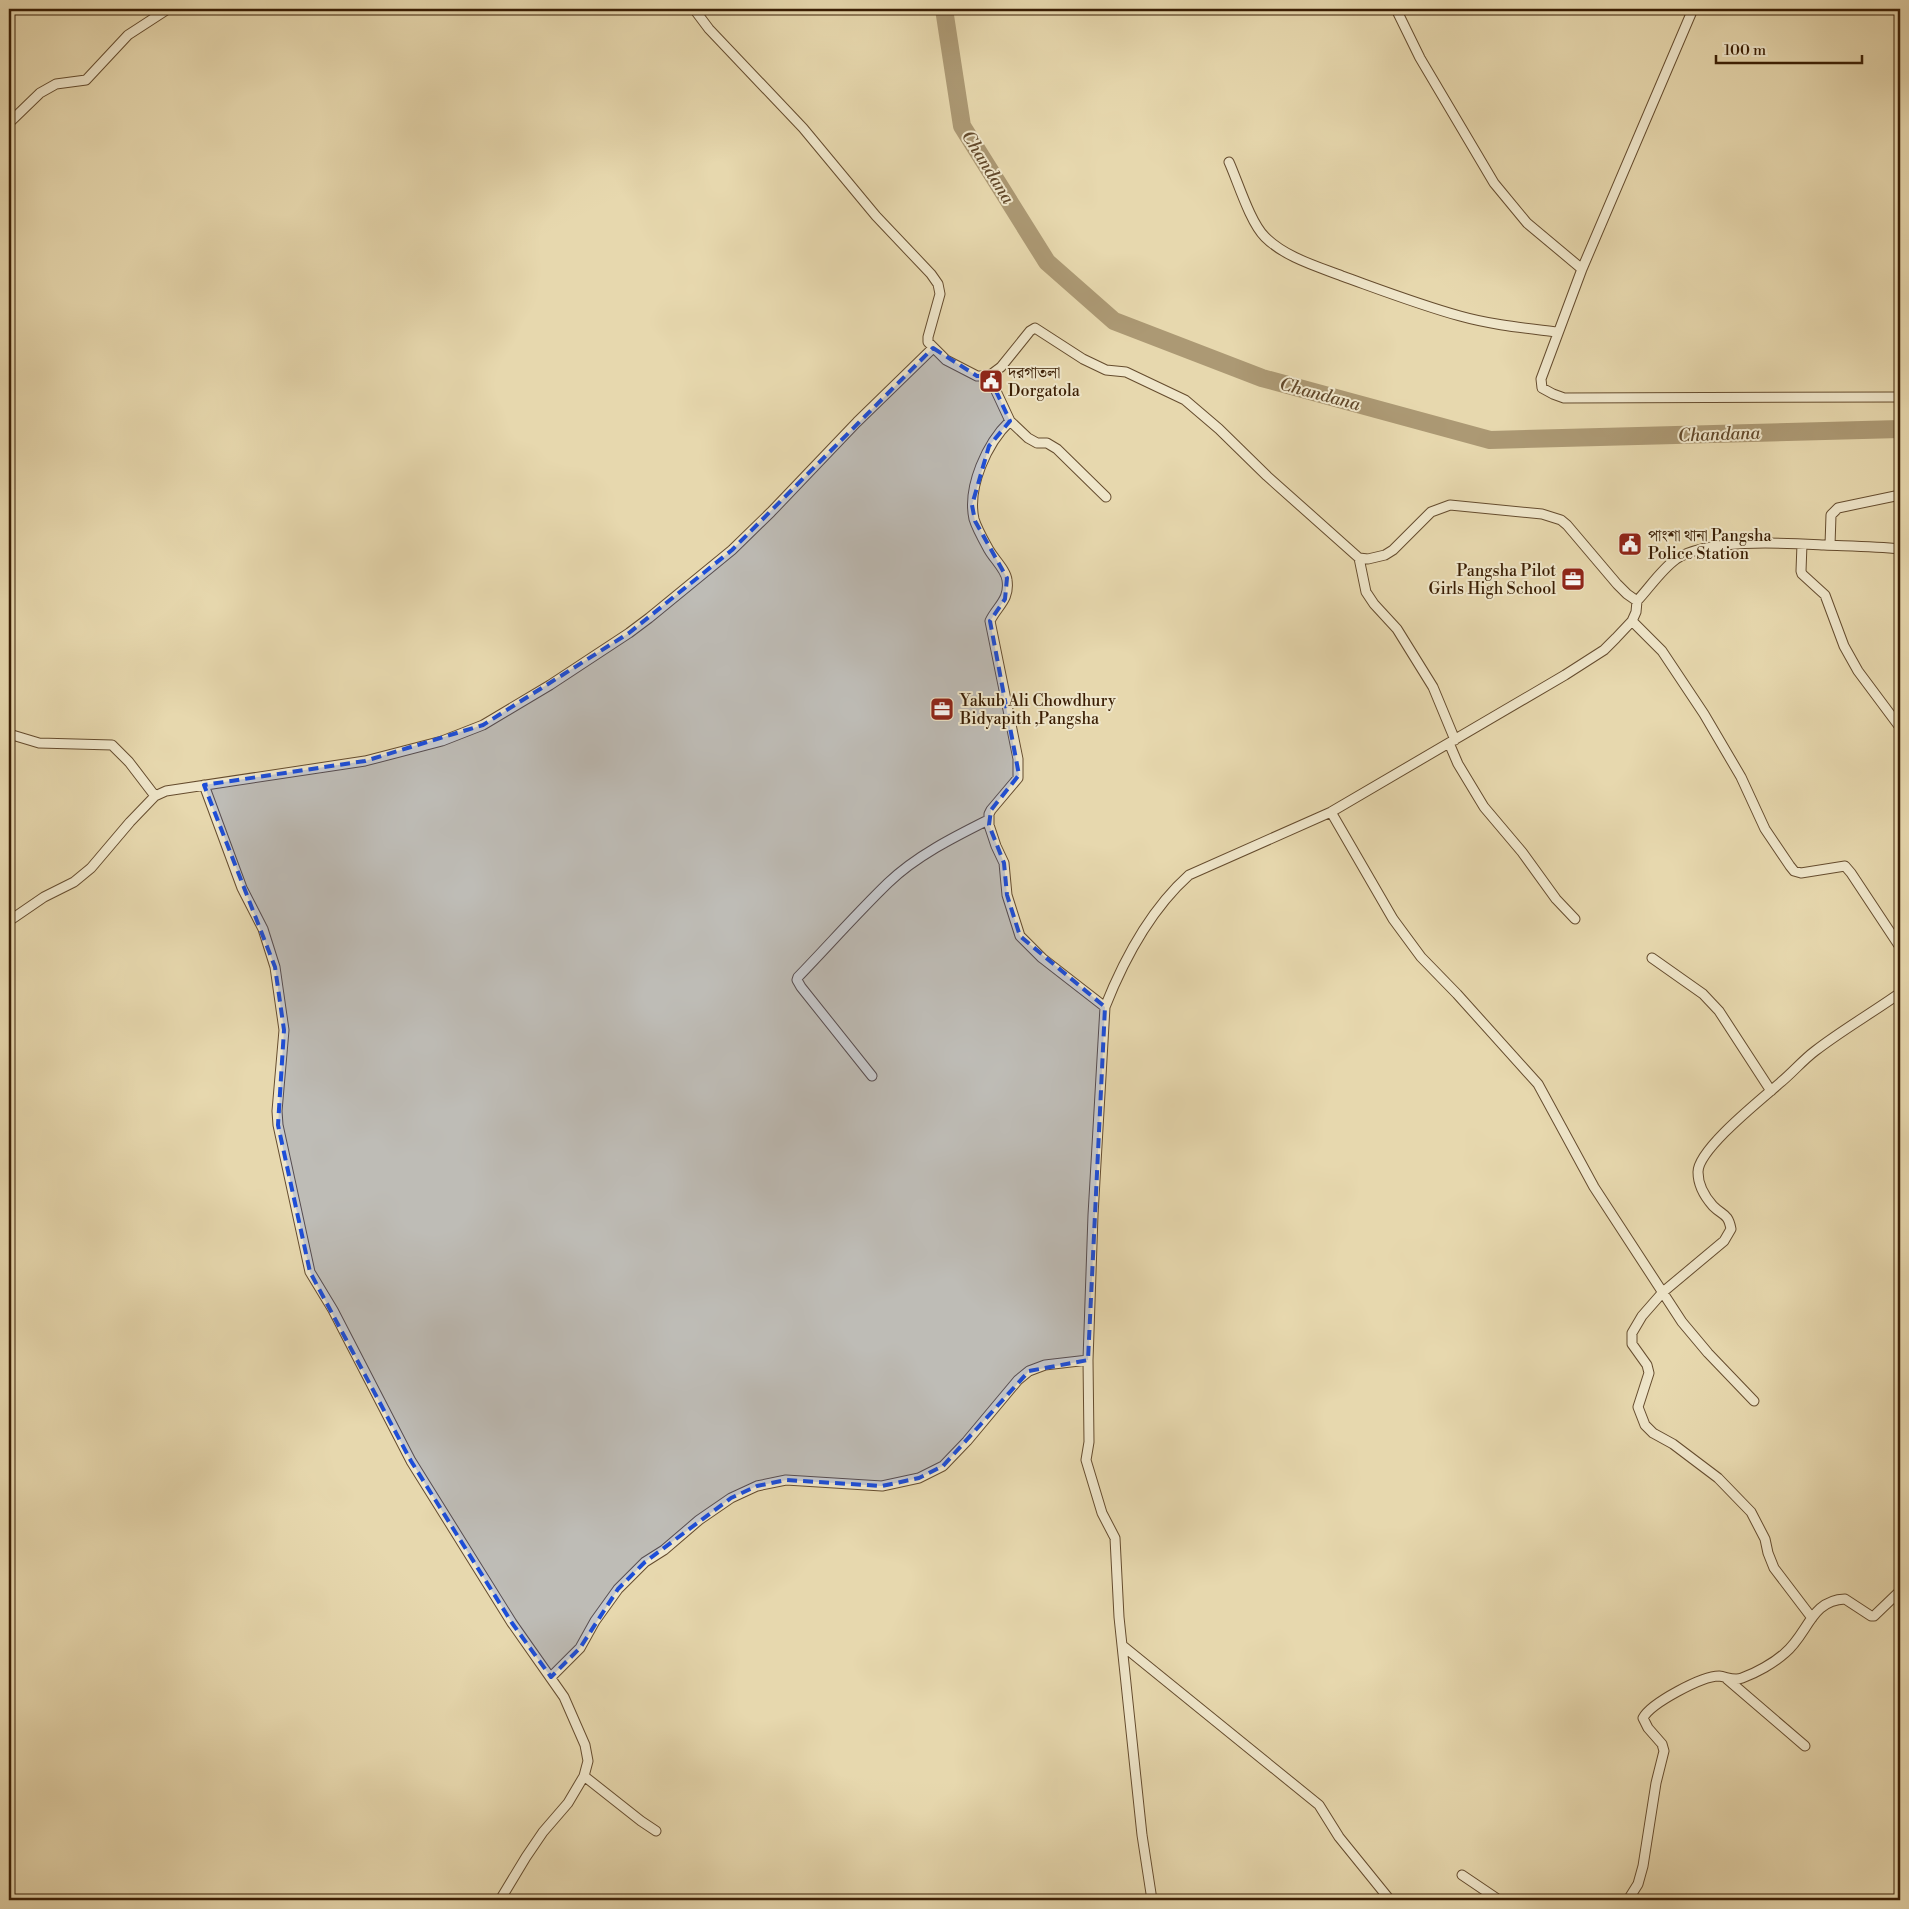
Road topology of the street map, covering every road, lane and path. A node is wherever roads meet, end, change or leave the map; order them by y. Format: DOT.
graph roads {
  1 [pos="168,9"];
  2 [pos="694,9"];
  3 [pos="1396,9"];
  4 [pos="1693,9"];
  5 [pos="9,123"];
  6 [pos="1229,162"];
  7 [pos="1582,269"];
  8 [pos="1557,332"];
  9 [pos="933,348"];
  10 [pos="989,376"];
  11 [pos="1900,397"];
  12 [pos="1010,421"];
  13 [pos="1900,495"];
  14 [pos="1106,497"];
  15 [pos="1802,544"];
  16 [pos="1830,545"];
  17 [pos="1900,549"];
  18 [pos="1359,558"];
  19 [pos="1638,601"];
  20 [pos="1632,620"];
  21 [pos="1899,726"];
  22 [pos="9,734"];
  23 [pos="1452,742"];
  24 [pos="204,785"];
  25 [pos="155,796"];
  26 [pos="1331,812"];
  27 [pos="988,820"];
  28 [pos="1575,919"];
  29 [pos="9,921"];
  30 [pos="1900,947"];
  31 [pos="1652,958"];
  32 [pos="1900,993"];
  33 [pos="1105,1007"];
  34 [pos="872,1076"];
  35 [pos="1771,1091"];
  36 [pos="1664,1292"];
  37 [pos="1088,1360"];
  38 [pos="1754,1401"];
  39 [pos="1900,1590"];
  40 [pos="1812,1618"];
  41 [pos="1123,1646"];
  42 [pos="551,1677"];
  43 [pos="1727,1678"];
  44 [pos="1805,1746"];
  45 [pos="584,1776"];
  46 [pos="656,1831"];
  47 [pos="1462,1875"];
  48 [pos="500,1900"];
  49 [pos="1152,1900"];
  50 [pos="1390,1900"];
  51 [pos="1499,1900"];
  52 [pos="1628,1900"];
  1 -- 5 [label="street"];
  2 -- 9 [label="street"];
  3 -- 7 [label="street"];
  4 -- 7 [label="street"];
  6 -- 8 [label="street"];
  7 -- 8 [label="street"];
  8 -- 11 [label="street"];
  9 -- 10 [label="street"];
  9 -- 24 [label="street"];
  10 -- 12 [label="street"];
  10 -- 18 [label="street"];
  12 -- 14 [label="street"];
  12 -- 27 [label="street"];
  13 -- 16 [label="street"];
  15 -- 16 [label="street"];
  15 -- 19 [label="street"];
  15 -- 21 [label="street"];
  16 -- 17 [label="street"];
  18 -- 19 [label="street"];
  18 -- 23 [label="street"];
  19 -- 20 [label="street"];
  20 -- 23 [label="street"];
  20 -- 30 [label="street"];
  22 -- 25 [label="street"];
  23 -- 26 [label="street"];
  23 -- 28 [label="street"];
  24 -- 25 [label="street"];
  24 -- 42 [label="street"];
  25 -- 29 [label="street"];
  26 -- 33 [label="street"];
  26 -- 36 [label="street"];
  27 -- 33 [label="street"];
  27 -- 34 [label="street"];
  31 -- 35 [label="street"];
  32 -- 35 [label="street"];
  33 -- 37 [label="street"];
  35 -- 36 [label="street"];
  36 -- 38 [label="street"];
  36 -- 40 [label="street"];
  37 -- 41 [label="street"];
  37 -- 42 [label="street"];
  39 -- 40 [label="street"];
  40 -- 43 [label="street"];
  41 -- 49 [label="street"];
  41 -- 50 [label="street"];
  42 -- 45 [label="street"];
  43 -- 44 [label="street"];
  43 -- 52 [label="street"];
  45 -- 46 [label="street"];
  45 -- 48 [label="street"];
  47 -- 51 [label="street"];
}
